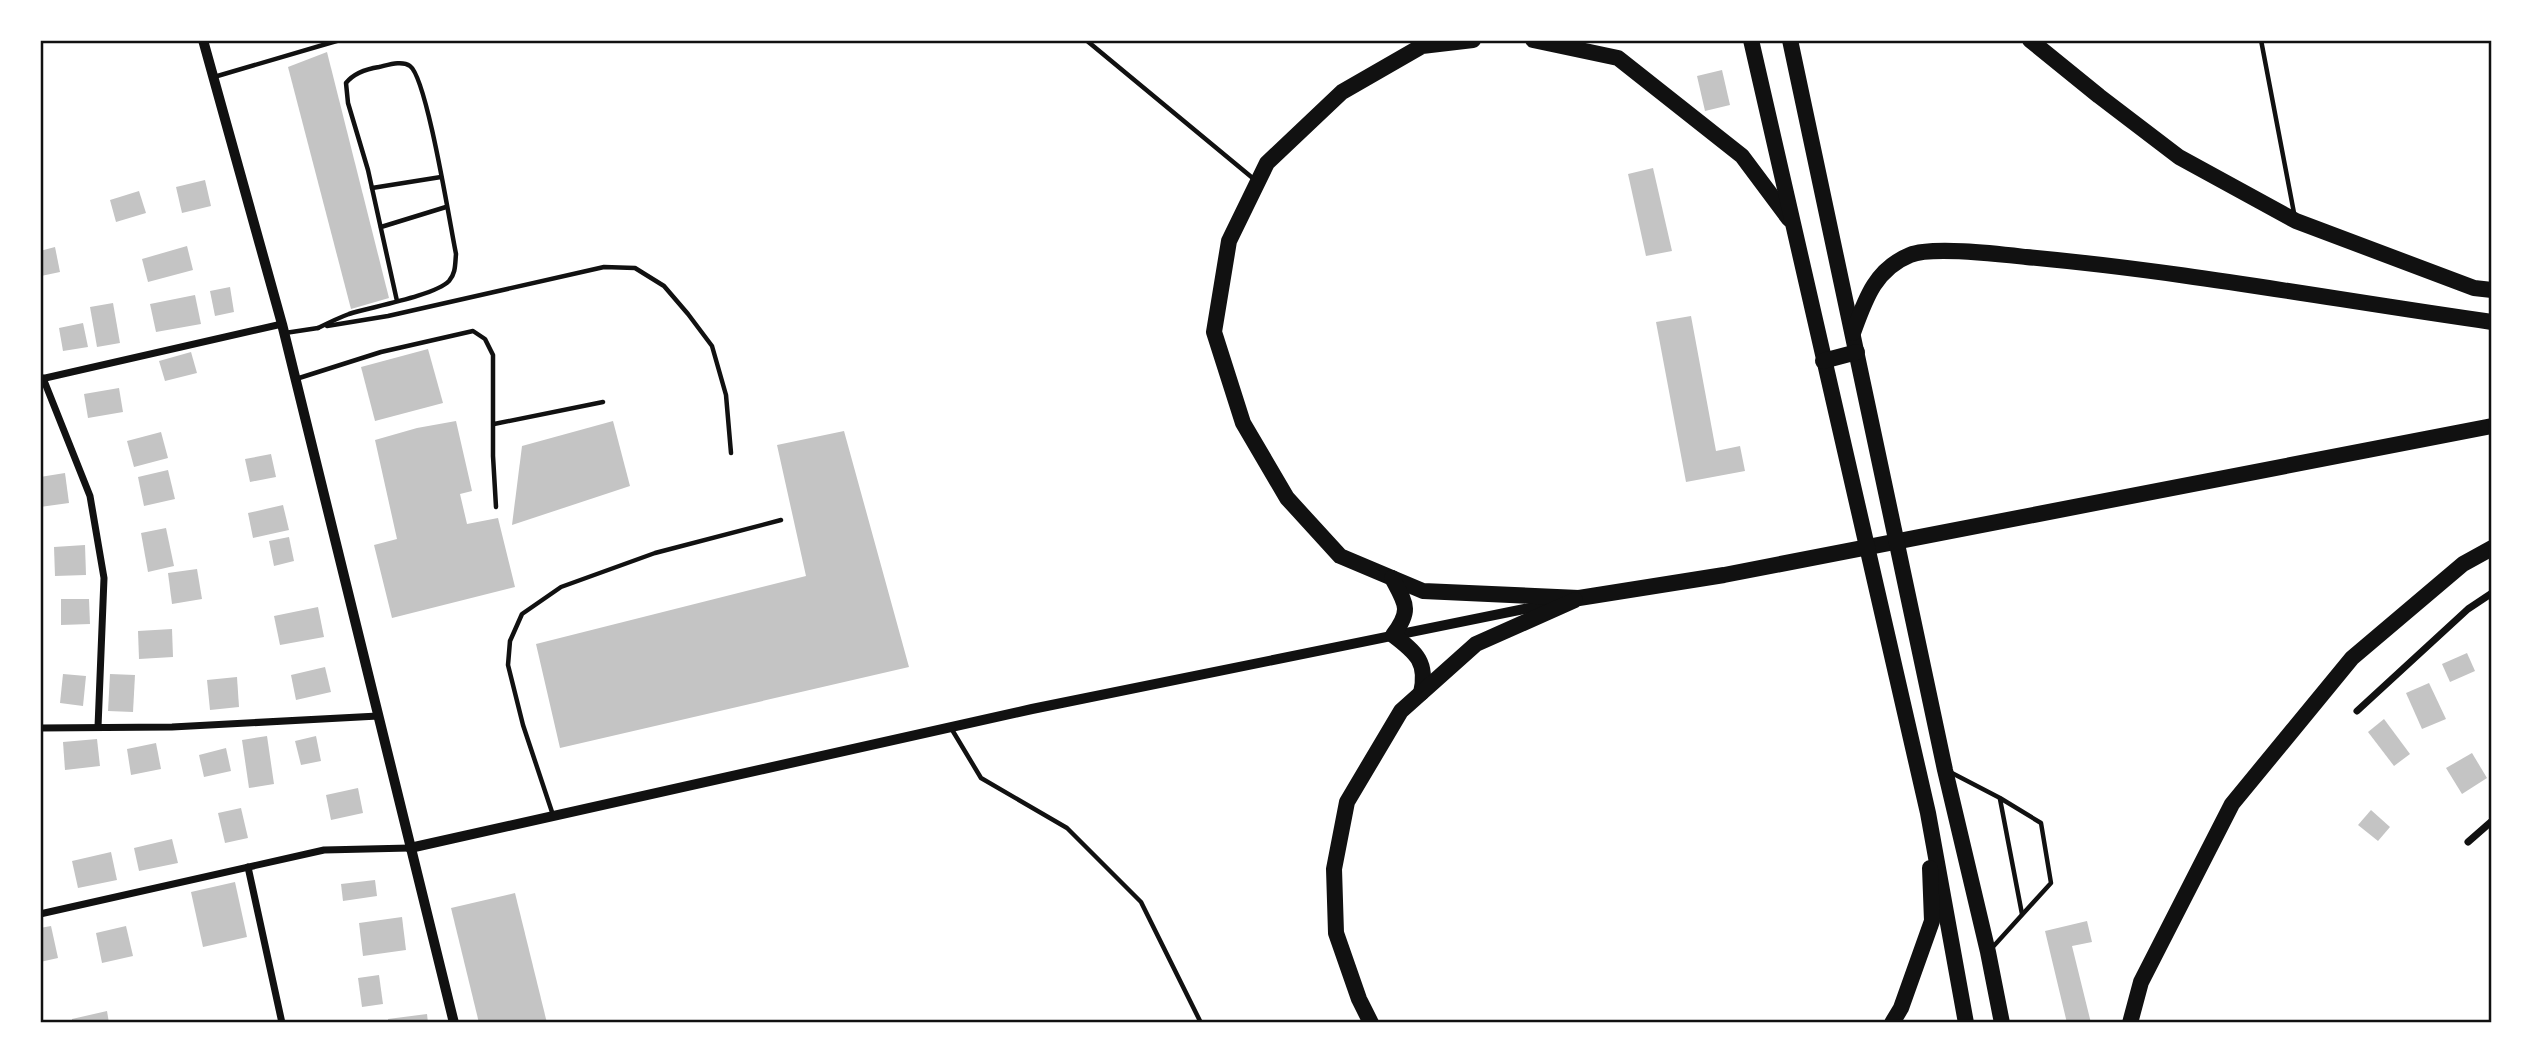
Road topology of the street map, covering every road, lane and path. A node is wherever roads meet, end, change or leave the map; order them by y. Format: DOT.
graph roads {
  1 [pos="203,40"];
  2 [pos="340,40"];
  3 [pos="1086,40"];
  4 [pos="1473,40"];
  5 [pos="1533,40"];
  6 [pos="1751,40"];
  7 [pos="1790,40"];
  8 [pos="2030,40"];
  9 [pos="2261,40"];
  10 [pos="214,77"];
  11 [pos="441,177"];
  12 [pos="1258,182"];
  13 [pos="372,188"];
  14 [pos="446,207"];
  15 [pos="2296,221"];
  16 [pos="1791,222"];
  17 [pos="381,228"];
  18 [pos="2492,290"];
  19 [pos="397,301"];
  20 [pos="2492,323"];
  21 [pos="318,328"];
  22 [pos="283,329"];
  23 [pos="1853,332"];
  24 [pos="1857,352"];
  25 [pos="1824,361"];
  26 [pos="42,379"];
  27 [pos="296,380"];
  28 [pos="603,402"];
  29 [pos="494,424"];
  30 [pos="2492,426"];
  31 [pos="730,453"];
  32 [pos="496,508"];
  33 [pos="781,520"];
  34 [pos="2492,548"];
  35 [pos="1392,578"];
  36 [pos="2492,593"];
  37 [pos="1579,598"];
  38 [pos="1393,635"];
  39 [pos="1421,693"];
  40 [pos="2357,711"];
  41 [pos="378,716"];
  42 [pos="98,727"];
  43 [pos="950,727"];
  44 [pos="40,728"];
  45 [pos="1945,768"];
  46 [pos="1919,772"];
  47 [pos="2000,798"];
  48 [pos="1928,813"];
  49 [pos="554,816"];
  50 [pos="2492,821"];
  51 [pos="2468,842"];
  52 [pos="410,849"];
  53 [pos="248,867"];
  54 [pos="40,914"];
  55 [pos="2022,914"];
  56 [pos="1988,952"];
  57 [pos="282,1023"];
  58 [pos="454,1023"];
  59 [pos="1202,1023"];
  60 [pos="1371,1023"];
  61 [pos="1892,1023"];
  62 [pos="1966,1023"];
  63 [pos="2002,1023"];
  64 [pos="2130,1023"];
  1 -- 10 [label="street"];
  2 -- 10 [label="lane"];
  3 -- 12 [label="lane"];
  4 -- 12 [label="highway"];
  5 -- 16 [label="highway"];
  6 -- 16 [label="highway"];
  7 -- 23 [label="highway"];
  8 -- 15 [label="highway"];
  9 -- 15 [label="lane"];
  10 -- 22 [label="street"];
  11 -- 13 [label="lane"];
  11 -- 13 [label="lane"];
  11 -- 14 [label="lane"];
  12 -- 35 [label="highway"];
  13 -- 17 [label="lane"];
  14 -- 17 [label="lane"];
  14 -- 19 [label="lane"];
  15 -- 18 [label="highway"];
  16 -- 25 [label="highway"];
  17 -- 19 [label="lane"];
  19 -- 21 [label="lane"];
  20 -- 23 [label="highway"];
  21 -- 22 [label="lane"];
  21 -- 31 [label="lane"];
  22 -- 26 [label="street"];
  22 -- 27 [label="street"];
  23 -- 24 [label="highway"];
  24 -- 25 [label="highway"];
  24 -- 45 [label="highway"];
  25 -- 46 [label="highway"];
  26 -- 42 [label="street"];
  27 -- 29 [label="lane"];
  27 -- 41 [label="street"];
  28 -- 29 [label="lane"];
  29 -- 32 [label="lane"];
  30 -- 37 [label="highway"];
  33 -- 49 [label="lane"];
  34 -- 64 [label="highway"];
  35 -- 37 [label="highway"];
  35 -- 38 [label="highway"];
  36 -- 40 [label="street"];
  37 -- 38 [label="street"];
  37 -- 39 [label="highway"];
  38 -- 39 [label="highway"];
  38 -- 43 [label="street"];
  39 -- 60 [label="highway"];
  41 -- 42 [label="street"];
  41 -- 52 [label="street"];
  42 -- 44 [label="street"];
  43 -- 49 [label="street"];
  43 -- 59 [label="lane"];
  45 -- 46 [label="highway"];
  45 -- 47 [label="lane"];
  45 -- 56 [label="highway"];
  46 -- 48 [label="highway"];
  47 -- 55 [label="lane"];
  47 -- 55 [label="lane"];
  48 -- 61 [label="highway"];
  48 -- 62 [label="highway"];
  49 -- 52 [label="street"];
  50 -- 51 [label="street"];
  52 -- 53 [label="street"];
  52 -- 58 [label="street"];
  53 -- 54 [label="street"];
  53 -- 57 [label="street"];
  55 -- 56 [label="lane"];
  56 -- 63 [label="highway"];
}
